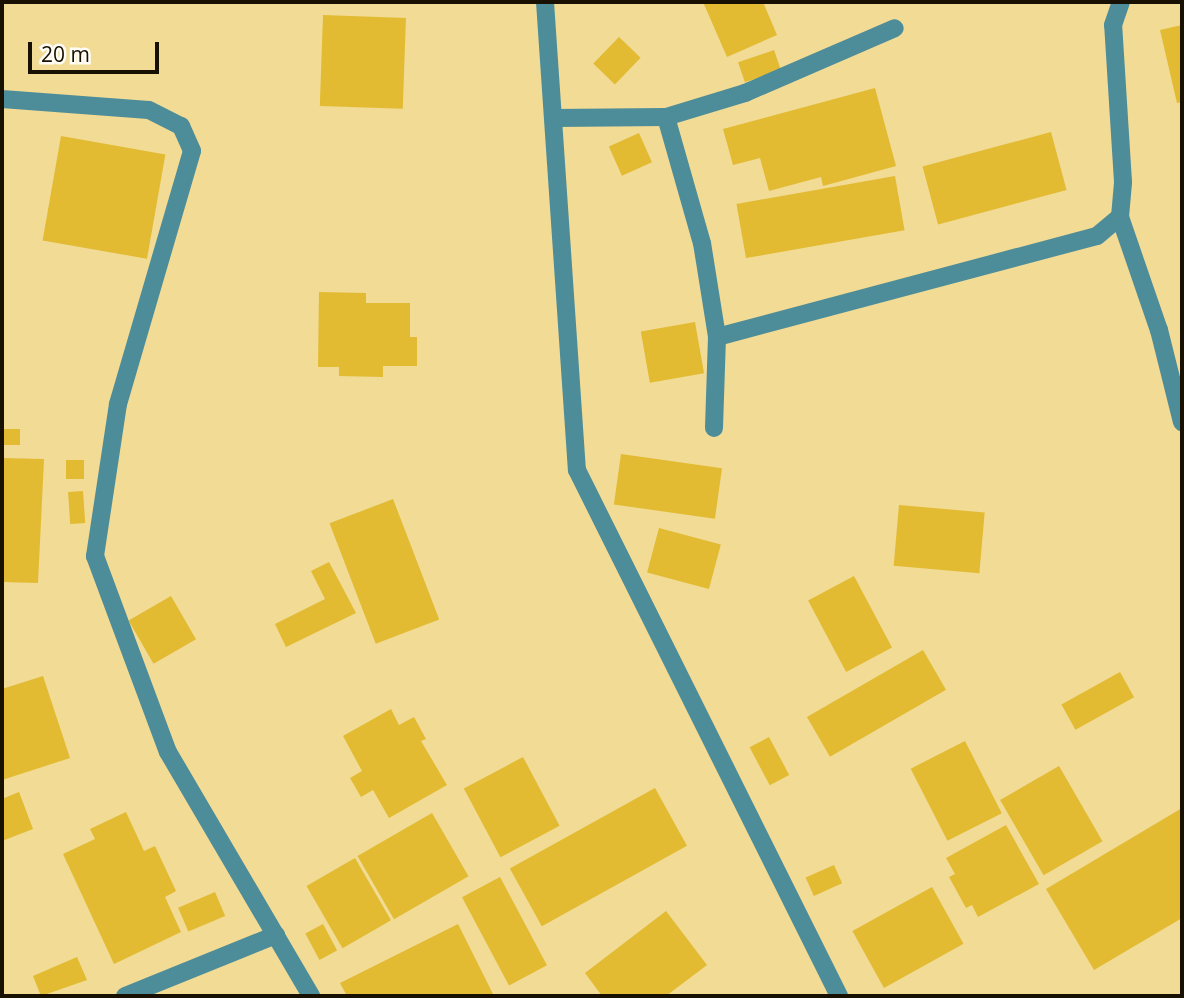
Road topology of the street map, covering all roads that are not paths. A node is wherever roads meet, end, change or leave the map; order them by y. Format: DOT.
graph roads {
  1 [pos="545,2"];
  2 [pos="1121,2"];
  3 [pos="895,29"];
  4 [pos="2,99"];
  5 [pos="666,117"];
  6 [pos="554,118"];
  7 [pos="1120,217"];
  8 [pos="717,337"];
  9 [pos="1182,422"];
  10 [pos="715,428"];
  11 [pos="276,935"];
  12 [pos="125,996"];
  13 [pos="311,996"];
  14 [pos="839,996"];
  1 -- 6 [label="street"];
  2 -- 7 [label="street"];
  3 -- 5 [label="street"];
  4 -- 11 [label="street"];
  5 -- 6 [label="street"];
  5 -- 8 [label="street"];
  6 -- 14 [label="street"];
  7 -- 8 [label="street"];
  7 -- 9 [label="street"];
  8 -- 10 [label="street"];
  11 -- 12 [label="street"];
  11 -- 13 [label="street"];
}
